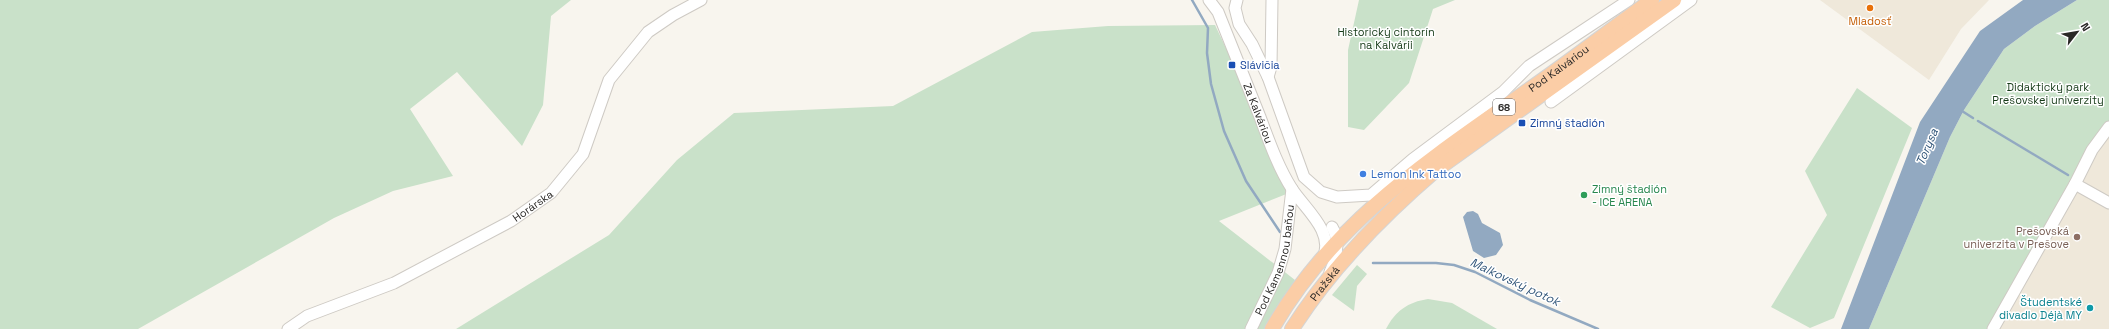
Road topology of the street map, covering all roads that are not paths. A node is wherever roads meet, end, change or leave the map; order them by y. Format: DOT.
graph roads {
  1 [pos="701,0"];
  2 [pos="1209,0"];
  3 [pos="1272,0"];
  4 [pos="1630,0"];
  5 [pos="1652,0"];
  6 [pos="1674,0"];
  7 [pos="1691,0"];
  8 [pos="1236,4"];
  9 [pos="1218,12"];
  10 [pos="1268,77"];
  11 [pos="1551,102"];
  12 [pos="2109,127"];
  13 [pos="1304,177"];
  14 [pos="2075,184"];
  15 [pos="1292,189"];
  16 [pos="2109,203"];
  17 [pos="1290,214"];
  18 [pos="1314,218"];
  19 [pos="1359,219"];
  20 [pos="1332,227"];
  21 [pos="1330,239"];
  22 [pos="1361,241"];
  23 [pos="1325,282"];
  24 [pos="288,329"];
  25 [pos="1251,329"];
  26 [pos="1272,329"];
  27 [pos="1292,329"];
  28 [pos="1993,329"];
  1 -- 24 [label="street, Horárska"];
  2 -- 9 [label="street, Za Kalváriou"];
  3 -- 10 [label="street"];
  4 -- 13 [label="street, Pod Kalváriou"];
  5 -- 19 [label="main road, Pod Kalváriou / 68"];
  6 -- 22 [label="main road, Pod Kalváriou / 68"];
  7 -- 11 [label="street"];
  8 -- 9 [label="street"];
  8 -- 10 [label="street"];
  9 -- 15 [label="street, Za Kalváriou"];
  10 -- 13 [label="street"];
  12 -- 14 [label="street"];
  13 -- 15 [label="street"];
  14 -- 16 [label="street"];
  14 -- 28 [label="street"];
  15 -- 17 [label="street, Pod Kamennou baňou"];
  15 -- 18 [label="street, Za Kalváriou"];
  17 -- 18 [label="street"];
  17 -- 25 [label="street, Pod Kamennou baňou"];
  18 -- 20 [label="street"];
  18 -- 21 [label="street, Za Kalváriou"];
  19 -- 20 [label="street"];
  19 -- 21 [label="main road, Pod Kalváriou / 68"];
  20 -- 21 [label="street"];
  21 -- 22 [label="street"];
  21 -- 23 [label="street"];
  21 -- 26 [label="main road, Pražská / 68"];
  22 -- 23 [label="main road, Pražská / 68"];
  23 -- 27 [label="main road, Pražská / 68"];
}
